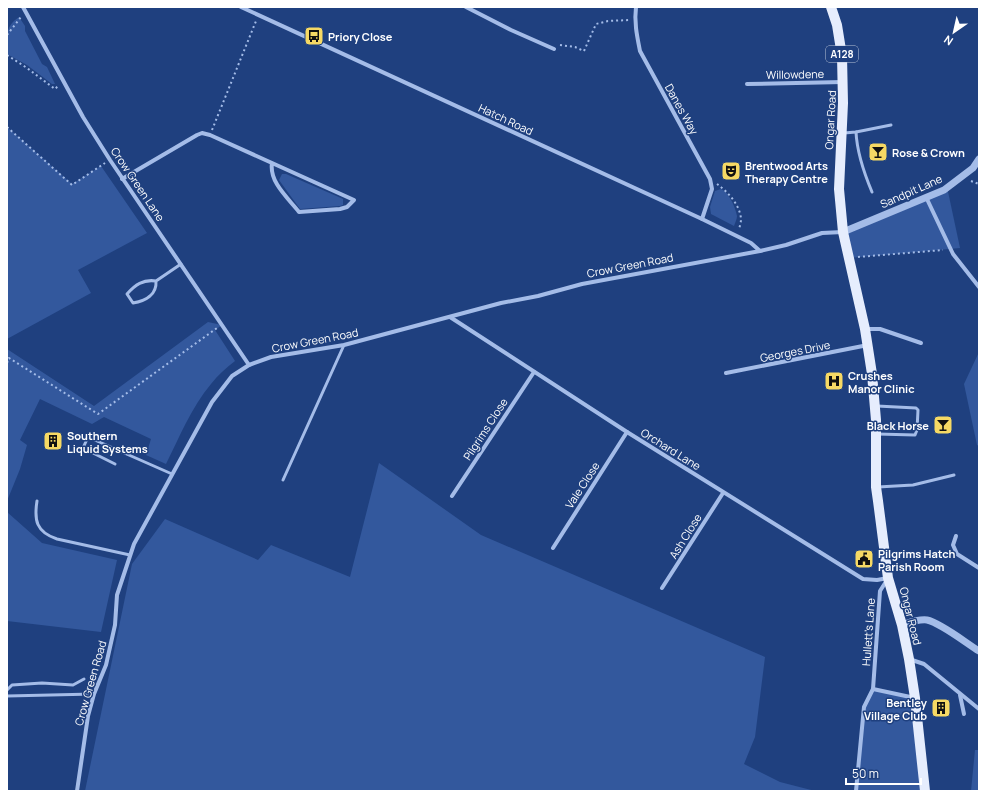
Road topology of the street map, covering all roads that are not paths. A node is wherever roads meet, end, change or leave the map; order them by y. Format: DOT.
graph roads {
  1 [pos="241,7"];
  2 [pos="466,7"];
  3 [pos="636,7"];
  4 [pos="831,7"];
  5 [pos="24,9"];
  6 [pos="554,49"];
  7 [pos="843,82"];
  8 [pos="748,84"];
  9 [pos="891,125"];
  10 [pos="856,132"];
  11 [pos="841,133"];
  12 [pos="979,159"];
  13 [pos="272,163"];
  14 [pos="122,179"];
  15 [pos="872,192"];
  16 [pos="926,197"];
  17 [pos="702,219"];
  18 [pos="843,232"];
  19 [pos="760,251"];
  20 [pos="181,264"];
  21 [pos="156,281"];
  22 [pos="979,287"];
  23 [pos="450,317"];
  24 [pos="865,328"];
  25 [pos="921,343"];
  26 [pos="344,345"];
  27 [pos="868,345"];
  28 [pos="250,365"];
  29 [pos="534,372"];
  30 [pos="726,373"];
  31 [pos="875,406"];
  32 [pos="627,432"];
  33 [pos="876,434"];
  34 [pos="116,464"];
  35 [pos="172,474"];
  36 [pos="954,475"];
  37 [pos="283,480"];
  38 [pos="876,487"];
  39 [pos="723,492"];
  40 [pos="452,496"];
  41 [pos="37,501"];
  42 [pos="956,536"];
  43 [pos="553,548"];
  44 [pos="130,555"];
  45 [pos="979,568"];
  46 [pos="888,578"];
  47 [pos="662,588"];
  48 [pos="902,625"];
  49 [pos="979,651"];
  50 [pos="909,659"];
  51 [pos="84,679"];
  52 [pos="873,688"];
  53 [pos="7,690"];
  54 [pos="94,694"];
  55 [pos="960,694"];
  56 [pos="7,696"];
  57 [pos="915,698"];
  58 [pos="979,709"];
  59 [pos="964,714"];
  60 [pos="76,791"];
  61 [pos="856,791"];
  62 [pos="925,791"];
  1 -- 17 [label="street, Hatch Road"];
  2 -- 6 [label="street"];
  3 -- 17 [label="street, Danes Way"];
  4 -- 7 [label="main road, Ongar Road / A128"];
  5 -- 14 [label="street, Crow Green Lane"];
  7 -- 8 [label="street, Willowdene"];
  7 -- 11 [label="main road, Ongar Road / A128"];
  9 -- 10 [label="lane"];
  10 -- 11 [label="lane"];
  10 -- 15 [label="lane"];
  11 -- 18 [label="main road, Ongar Road / A128"];
  12 -- 16 [label="street, Sandpit Lane"];
  13 -- 13 [label="street"];
  13 -- 14 [label="street"];
  14 -- 20 [label="street, Crow Green Lane"];
  16 -- 18 [label="street, Sandpit Lane"];
  16 -- 22 [label="street"];
  17 -- 19 [label="street, Hatch Road"];
  18 -- 19 [label="street, Crow Green Road"];
  18 -- 24 [label="main road, Ongar Road / A128"];
  19 -- 23 [label="street, Crow Green Road"];
  20 -- 21 [label="lane"];
  20 -- 28 [label="street, Crow Green Lane"];
  21 -- 21 [label="lane"];
  23 -- 26 [label="street, Crow Green Road"];
  23 -- 29 [label="street, Orchard Lane"];
  24 -- 25 [label="street"];
  24 -- 27 [label="main road, Ongar Road / A128"];
  26 -- 28 [label="street, Crow Green Road"];
  26 -- 37 [label="lane"];
  27 -- 30 [label="street, Georges Drive"];
  27 -- 31 [label="main road, Ongar Road / A128"];
  28 -- 35 [label="street, Crow Green Road"];
  29 -- 32 [label="street, Orchard Lane"];
  29 -- 40 [label="street, Pilgrims Close"];
  31 -- 33 [label="main road, Ongar Road / A128"];
  31 -- 33 [label="lane"];
  32 -- 39 [label="street, Orchard Lane"];
  32 -- 43 [label="street, Vale Close"];
  33 -- 38 [label="main road, Ongar Road / A128"];
  34 -- 35 [label="lane"];
  35 -- 44 [label="street, Crow Green Road"];
  36 -- 38 [label="lane"];
  38 -- 46 [label="main road, Ongar Road / A128"];
  39 -- 46 [label="street, Orchard Lane"];
  39 -- 47 [label="street, Ash Close"];
  41 -- 44 [label="lane"];
  42 -- 45 [label="street"];
  44 -- 54 [label="street, Crow Green Road"];
  46 -- 48 [label="main road, Ongar Road / A128"];
  46 -- 52 [label="street, Hullett's Lane"];
  48 -- 49 [label="street"];
  48 -- 50 [label="main road, Ongar Road / A128"];
  50 -- 55 [label="street"];
  50 -- 57 [label="main road, Ongar Road / A128"];
  51 -- 53 [label="lane"];
  52 -- 57 [label="street"];
  52 -- 61 [label="street, Hullett's Lane"];
  54 -- 56 [label="lane"];
  54 -- 60 [label="street, Crow Green Road"];
  55 -- 58 [label="street"];
  55 -- 59 [label="street"];
  57 -- 62 [label="main road, Ongar Road / A128"];
}
